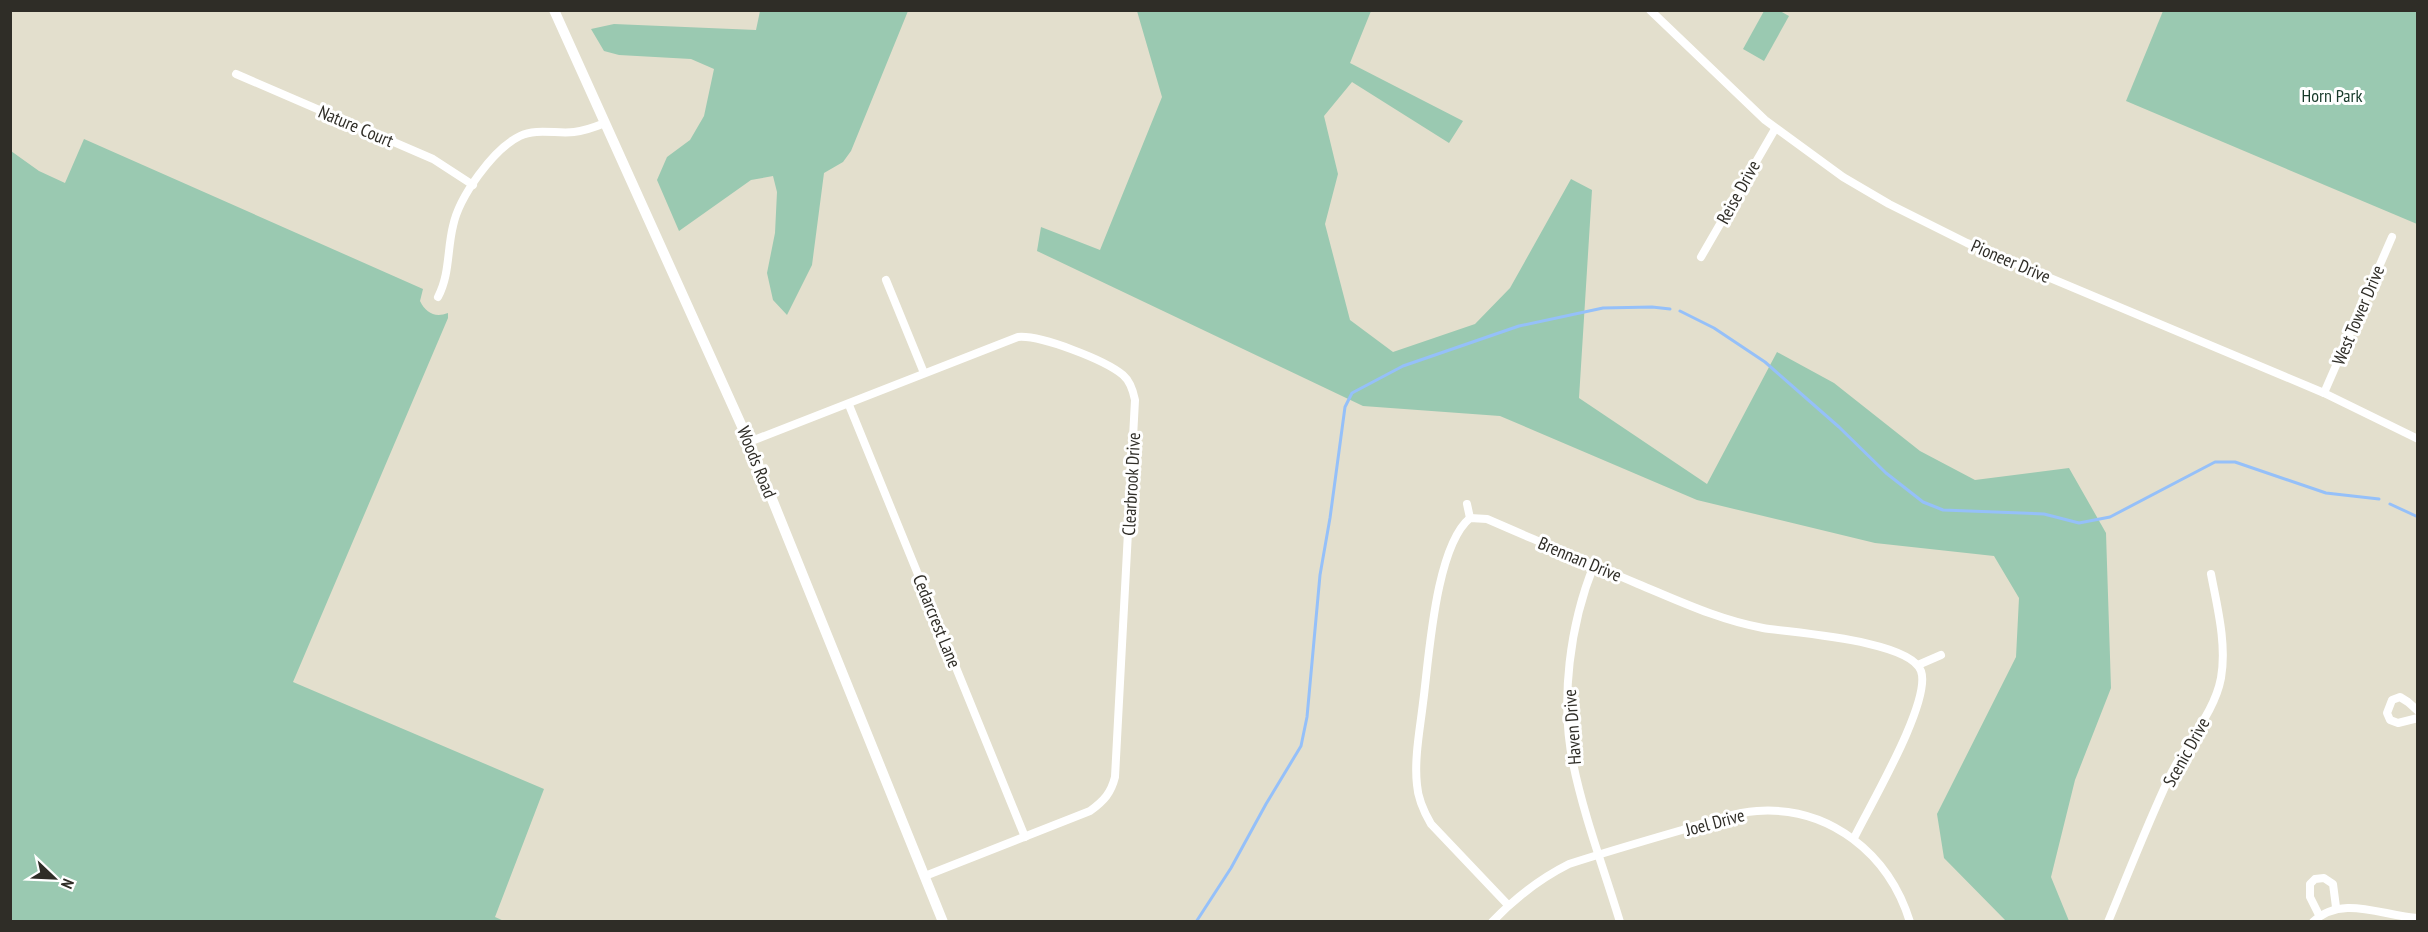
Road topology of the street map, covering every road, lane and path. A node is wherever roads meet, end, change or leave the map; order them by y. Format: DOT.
graph roads {
  1 [pos="554,10"];
  2 [pos="1650,10"];
  3 [pos="236,74"];
  4 [pos="605,123"];
  5 [pos="1775,129"];
  6 [pos="473,185"];
  7 [pos="2392,237"];
  8 [pos="1701,257"];
  9 [pos="886,280"];
  10 [pos="438,297"];
  11 [pos="924,374"];
  12 [pos="2324,393"];
  13 [pos="849,405"];
  14 [pos="2418,439"];
  15 [pos="749,442"];
  16 [pos="1467,504"];
  17 [pos="1470,518"];
  18 [pos="1594,565"];
  19 [pos="2211,574"];
  20 [pos="1941,655"];
  21 [pos="1918,665"];
  22 [pos="2418,711"];
  23 [pos="2418,718"];
  24 [pos="1025,837"];
  25 [pos="1854,838"];
  26 [pos="1599,854"];
  27 [pos="925,876"];
  28 [pos="1508,905"];
  29 [pos="2336,907"];
  30 [pos="2316,918"];
  31 [pos="2418,918"];
  32 [pos="943,921"];
  33 [pos="1492,921"];
  34 [pos="1620,921"];
  35 [pos="1910,921"];
  36 [pos="2108,921"];
  1 -- 4 [label="street, Woods Road"];
  2 -- 5 [label="street, Pioneer Drive"];
  3 -- 6 [label="street, Nature Court"];
  4 -- 6 [label="street"];
  4 -- 15 [label="street, Woods Road"];
  5 -- 8 [label="street, Reise Drive"];
  5 -- 12 [label="street, Pioneer Drive"];
  6 -- 10 [label="street"];
  7 -- 12 [label="street, West Tower Drive"];
  9 -- 11 [label="street"];
  11 -- 13 [label="street, Clearbrook Drive"];
  11 -- 24 [label="street, Clearbrook Drive"];
  12 -- 14 [label="street, Pioneer Drive"];
  13 -- 15 [label="street, Clearbrook Drive"];
  13 -- 24 [label="street, Cedarcrest Lane"];
  15 -- 27 [label="street, Woods Road"];
  16 -- 17 [label="street"];
  17 -- 18 [label="street, Brennan Drive"];
  17 -- 28 [label="street"];
  18 -- 21 [label="street, Brennan Drive"];
  18 -- 26 [label="street, Haven Drive"];
  19 -- 36 [label="street, Scenic Drive"];
  20 -- 21 [label="street"];
  21 -- 25 [label="street"];
  22 -- 23 [label="street"];
  24 -- 27 [label="street, Clearbrook Drive"];
  25 -- 26 [label="street, Joel Drive"];
  25 -- 35 [label="street, Joel Drive"];
  26 -- 28 [label="street, Joel Drive"];
  26 -- 34 [label="street, Haven Drive"];
  27 -- 32 [label="street, Woods Road"];
  28 -- 33 [label="street, Joel Drive"];
  29 -- 30 [label="street"];
  29 -- 30 [label="street"];
  29 -- 31 [label="street"];
}
